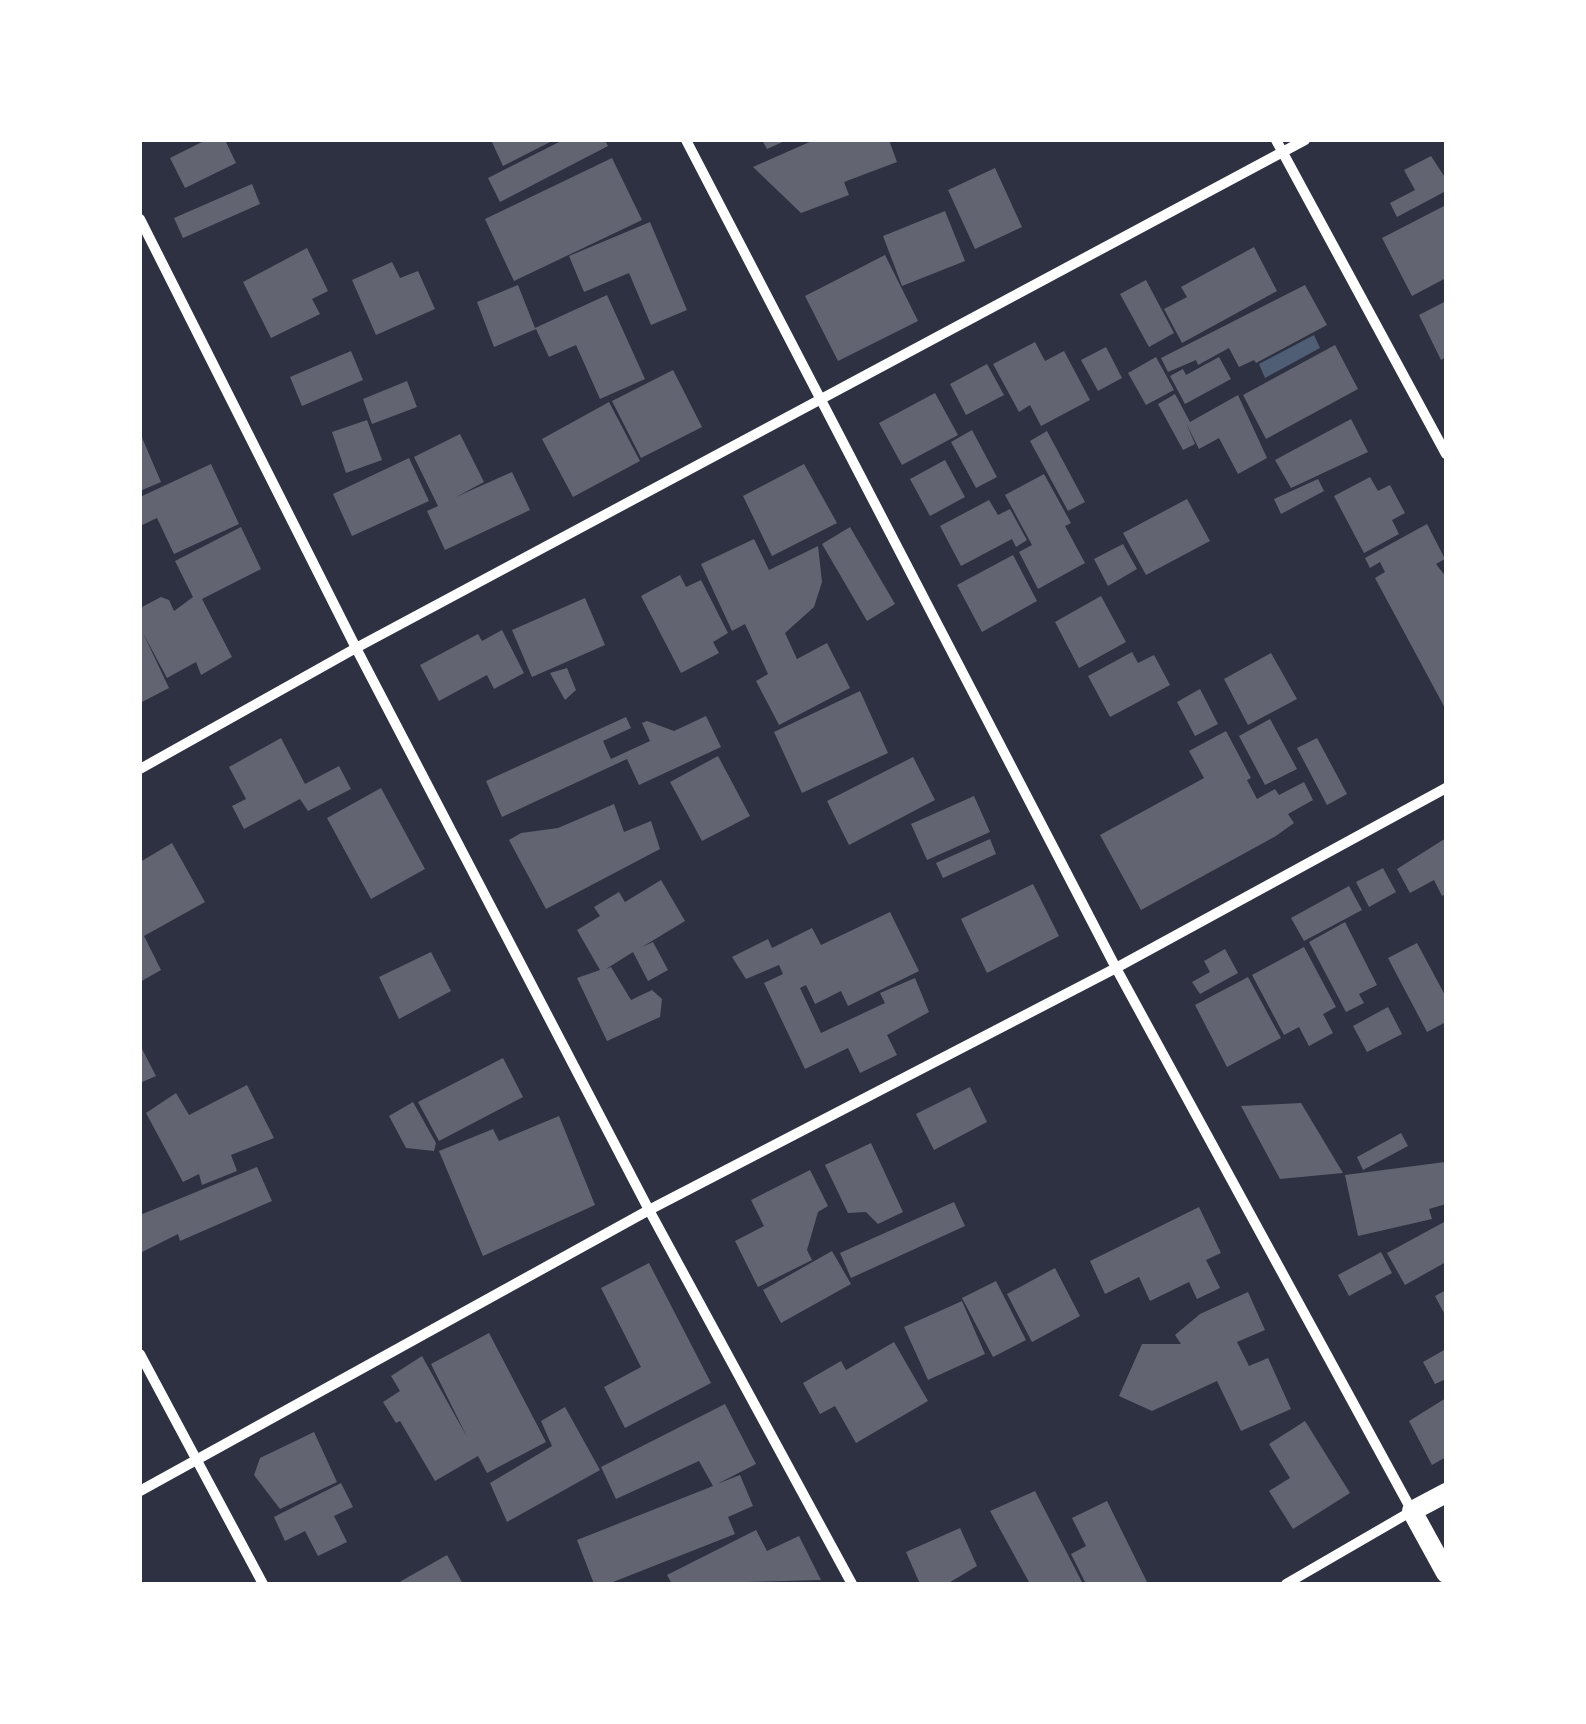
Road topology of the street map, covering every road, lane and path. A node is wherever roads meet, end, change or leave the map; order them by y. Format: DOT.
graph roads {
  1 [pos="686,140"];
  2 [pos="1276,140"];
  3 [pos="1305,140"];
  4 [pos="1283,152"];
  5 [pos="140,219"];
  6 [pos="824,398"];
  7 [pos="1446,454"];
  8 [pos="356,648"];
  9 [pos="140,769"];
  10 [pos="1446,788"];
  11 [pos="1116,968"];
  12 [pos="648,1210"];
  13 [pos="140,1354"];
  14 [pos="196,1463"];
  15 [pos="140,1491"];
  16 [pos="1446,1493"];
  17 [pos="1412,1510"];
  18 [pos="1446,1574"];
  19 [pos="263,1584"];
  20 [pos="852,1584"];
  21 [pos="1286,1584"];
  1 -- 6 [label="street"];
  2 -- 4 [label="street"];
  3 -- 4 [label="street"];
  4 -- 6 [label="street"];
  4 -- 7 [label="street"];
  5 -- 8 [label="street"];
  6 -- 8 [label="street"];
  6 -- 11 [label="street"];
  8 -- 9 [label="street"];
  8 -- 12 [label="street"];
  10 -- 11 [label="street"];
  11 -- 12 [label="street"];
  11 -- 17 [label="street"];
  12 -- 14 [label="street"];
  12 -- 20 [label="street"];
  13 -- 14 [label="street"];
  14 -- 15 [label="street"];
  14 -- 19 [label="street"];
  16 -- 17 [label="main road"];
  17 -- 18 [label="main road"];
  17 -- 21 [label="street"];
}
